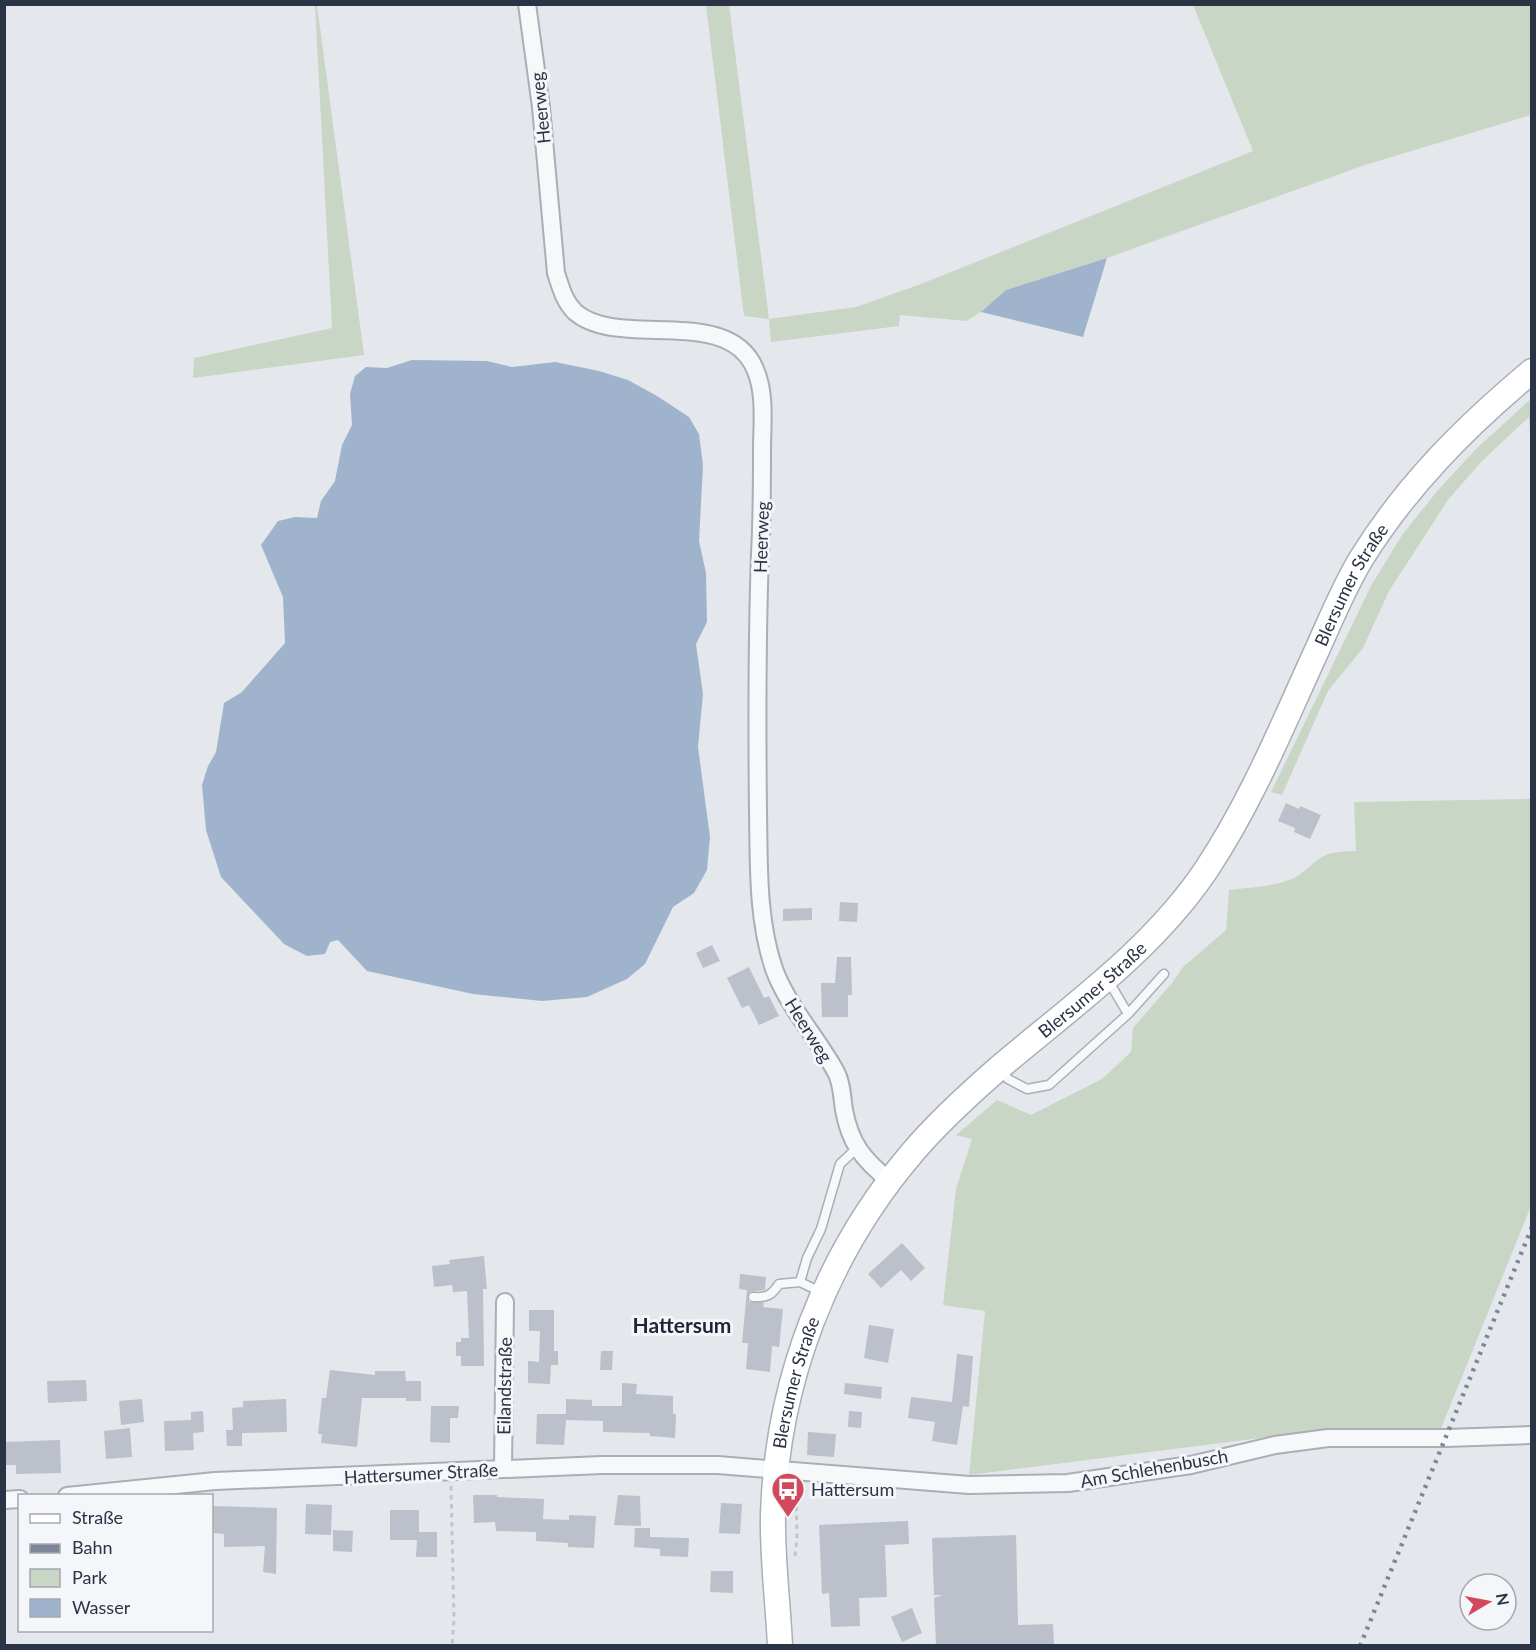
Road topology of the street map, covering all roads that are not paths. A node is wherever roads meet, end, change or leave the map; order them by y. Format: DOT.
graph roads {
  1 [pos="527,4"];
  2 [pos="1532,371"];
  3 [pos="1164,974"];
  4 [pos="1107,977"];
  5 [pos="1128,1014"];
  6 [pos="999,1069"];
  7 [pos="857,1148"];
  8 [pos="890,1181"];
  9 [pos="800,1282"];
  10 [pos="823,1293"];
  11 [pos="753,1298"];
  12 [pos="505,1302"];
  13 [pos="1532,1435"];
  14 [pos="503,1469"];
  15 [pos="776,1470"];
  16 [pos="88,1494"];
  17 [pos="780,1646"];
  1 -- 7 [label="street, Heerweg"];
  2 -- 4 [label="main road, Blersumer Straße"];
  3 -- 5 [label="lane"];
  4 -- 5 [label="lane"];
  4 -- 6 [label="main road, Blersumer Straße"];
  5 -- 6 [label="lane"];
  6 -- 8 [label="main road, Blersumer Straße"];
  7 -- 8 [label="street, Heerweg"];
  7 -- 9 [label="lane"];
  8 -- 10 [label="main road, Blersumer Straße"];
  9 -- 10 [label="lane"];
  9 -- 11 [label="lane"];
  10 -- 15 [label="main road, Blersumer Straße"];
  12 -- 14 [label="street, Eilandstraße"];
  13 -- 15 [label="street, Am Schlehenbusch"];
  14 -- 15 [label="street, Hattersumer Straße"];
  14 -- 16 [label="street, Hattersumer Straße"];
  15 -- 17 [label="main road, Blersumer Straße"];
}
